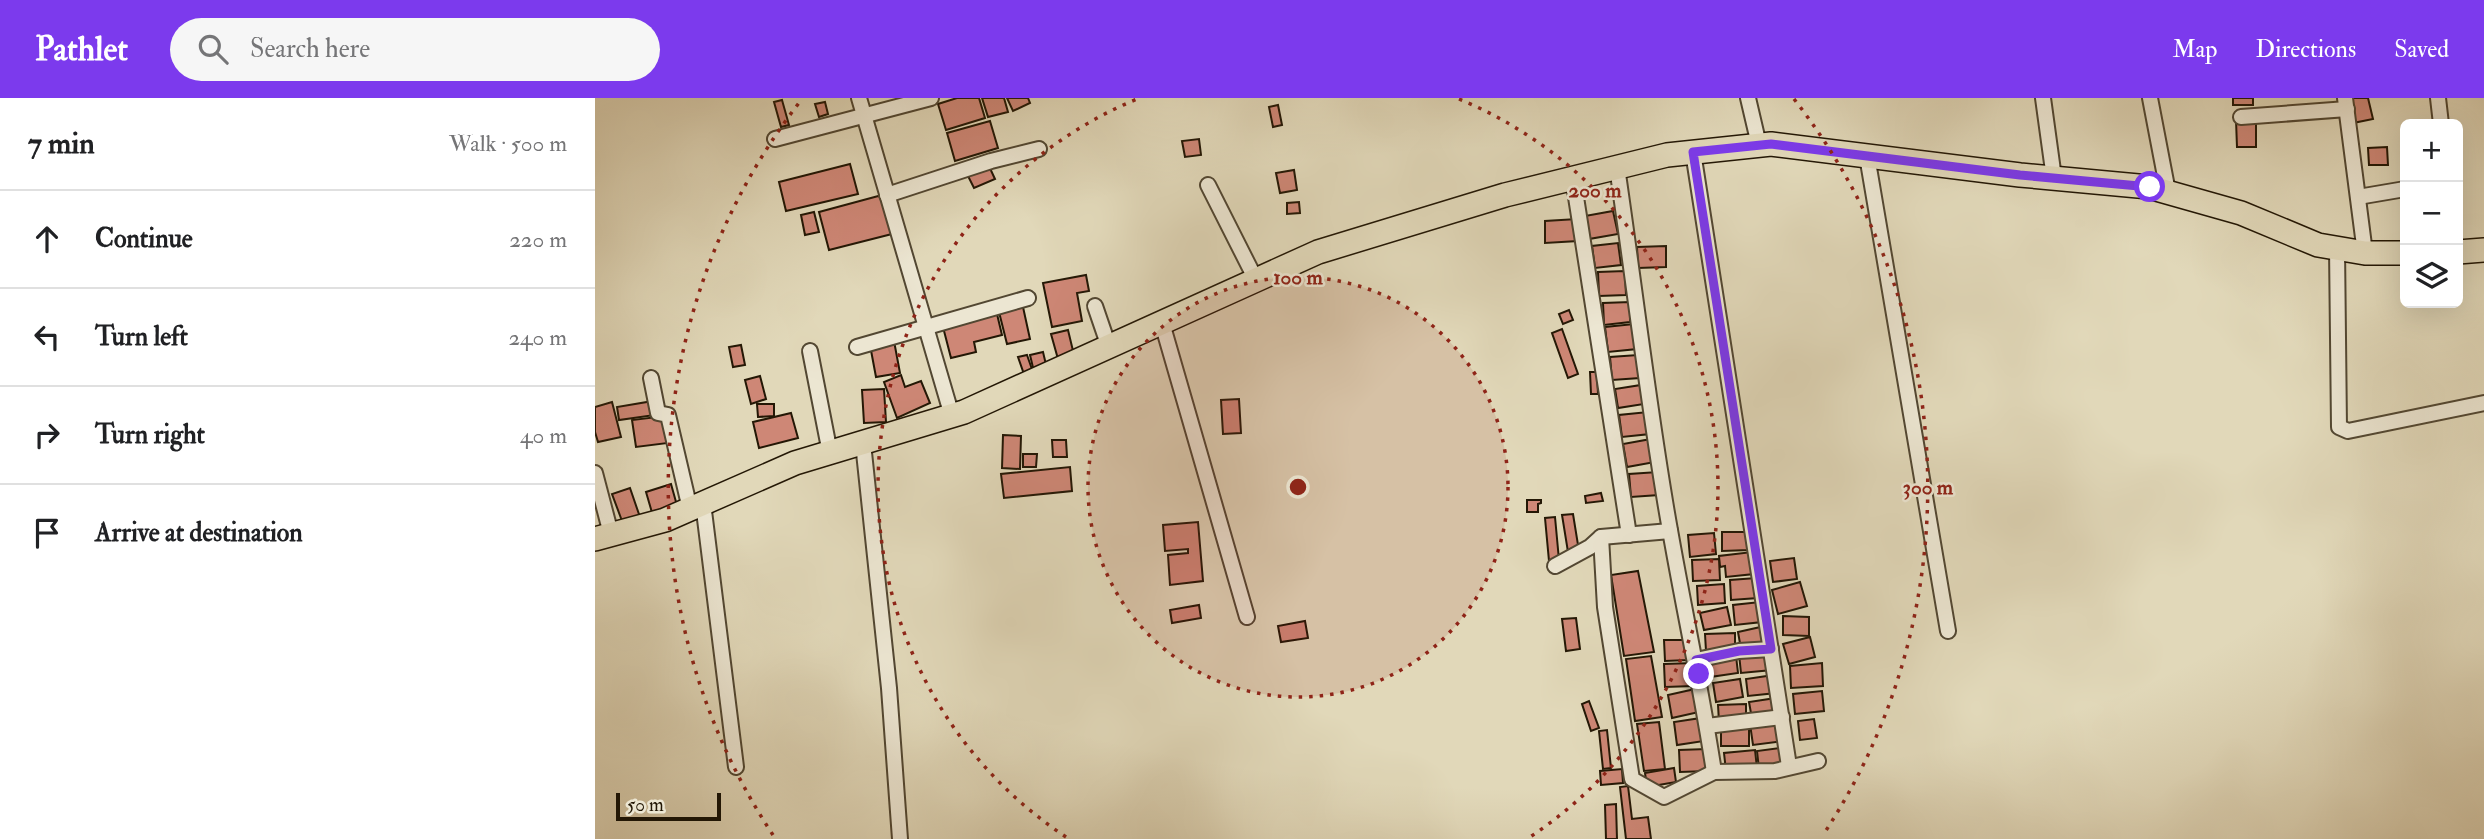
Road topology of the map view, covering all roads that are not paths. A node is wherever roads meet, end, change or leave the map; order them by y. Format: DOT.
graph roads {
  1 [pos="859,98"];
  2 [pos="931,98"];
  3 [pos="1748,98"];
  4 [pos="2043,98"];
  5 [pos="2150,98"];
  6 [pos="2438,98"];
  7 [pos="2346,104"];
  8 [pos="864,117"];
  9 [pos="2241,117"];
  10 [pos="2440,119"];
  11 [pos="775,139"];
  12 [pos="1759,145"];
  13 [pos="1039,149"];
  14 [pos="1693,152"];
  15 [pos="1867,156"];
  16 [pos="1617,167"];
  17 [pos="1573,178"];
  18 [pos="2054,178"];
  19 [pos="1208,185"];
  20 [pos="2400,190"];
  21 [pos="2168,192"];
  22 [pos="887,195"];
  23 [pos="2358,197"];
  24 [pos="2337,248"];
  25 [pos="2484,250"];
  26 [pos="2463,252"];
  27 [pos="2365,253"];
  28 [pos="2400,253"];
  29 [pos="1256,280"];
  30 [pos="1028,298"];
  31 [pos="1095,306"];
  32 [pos="1162,323"];
  33 [pos="926,327"];
  34 [pos="857,347"];
  35 [pos="1109,347"];
  36 [pos="810,351"];
  37 [pos="652,378"];
  38 [pos="2484,402"];
  39 [pos="952,416"];
  40 [pos="863,443"];
  41 [pos="830,453"];
  42 [pos="595,473"];
  43 [pos="696,506"];
  44 [pos="1670,531"];
  45 [pos="1629,535"];
  46 [pos="603,536"];
  47 [pos="1601,537"];
  48 [pos="1555,566"];
  49 [pos="1247,617"];
  50 [pos="1948,631"];
  51 [pos="1771,649"];
  52 [pos="1696,660"];
  53 [pos="1782,717"];
  54 [pos="1707,726"];
  55 [pos="1818,761"];
  56 [pos="1789,766"];
  57 [pos="736,767"];
  58 [pos="1714,772"];
  59 [pos="901,839"];
  1 -- 8 [label="street"];
  2 -- 8 [label="street"];
  3 -- 12 [label="street"];
  4 -- 18 [label="street"];
  5 -- 21 [label="street"];
  6 -- 10 [label="street"];
  7 -- 9 [label="street"];
  7 -- 23 [label="street"];
  8 -- 11 [label="street"];
  8 -- 22 [label="street"];
  12 -- 14 [label="main road"];
  12 -- 15 [label="main road"];
  13 -- 22 [label="street"];
  14 -- 16 [label="main road"];
  14 -- 51 [label="street"];
  15 -- 18 [label="main road"];
  15 -- 50 [label="street"];
  16 -- 17 [label="main road"];
  16 -- 44 [label="street"];
  17 -- 29 [label="main road"];
  17 -- 45 [label="street"];
  18 -- 21 [label="main road"];
  19 -- 29 [label="street"];
  20 -- 23 [label="street"];
  21 -- 24 [label="main road"];
  22 -- 33 [label="street"];
  23 -- 27 [label="street"];
  24 -- 27 [label="main road"];
  24 -- 38 [label="street"];
  25 -- 26 [label="main road"];
  27 -- 28 [label="main road"];
  29 -- 32 [label="main road"];
  30 -- 33 [label="street"];
  31 -- 35 [label="street"];
  32 -- 35 [label="main road"];
  32 -- 49 [label="street"];
  33 -- 34 [label="street"];
  33 -- 39 [label="street"];
  35 -- 39 [label="main road"];
  36 -- 41 [label="street"];
  37 -- 43 [label="street"];
  39 -- 40 [label="main road"];
  40 -- 41 [label="main road"];
  40 -- 59 [label="street"];
  41 -- 43 [label="main road"];
  42 -- 46 [label="street"];
  43 -- 46 [label="main road"];
  43 -- 57 [label="street"];
  44 -- 45 [label="street"];
  44 -- 52 [label="street"];
  45 -- 47 [label="street"];
  47 -- 48 [label="street"];
  47 -- 58 [label="street"];
  51 -- 52 [label="street"];
  51 -- 53 [label="street"];
  52 -- 54 [label="street"];
  53 -- 54 [label="street"];
  53 -- 56 [label="street"];
  54 -- 58 [label="street"];
  55 -- 56 [label="street"];
  56 -- 58 [label="street"];
}
